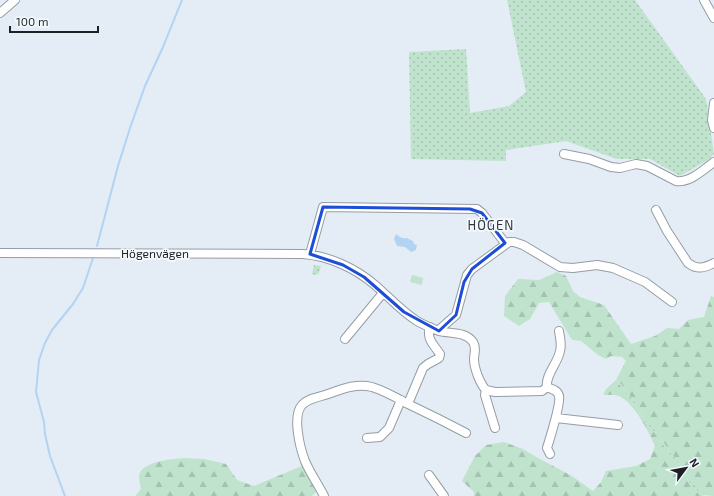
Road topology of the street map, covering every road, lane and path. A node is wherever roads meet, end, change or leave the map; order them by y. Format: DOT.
graph roads {
  1 [pos="15,0"];
  2 [pos="704,0"];
  3 [pos="0,13"];
  4 [pos="714,18"];
  5 [pos="714,104"];
  6 [pos="714,128"];
  7 [pos="564,154"];
  8 [pos="714,162"];
  9 [pos="656,210"];
  10 [pos="505,243"];
  11 [pos="0,253"];
  12 [pos="310,254"];
  13 [pos="714,263"];
  14 [pos="383,293"];
  15 [pos="672,302"];
  16 [pos="430,327"];
  17 [pos="440,331"];
  18 [pos="559,331"];
  19 [pos="345,339"];
  20 [pos="547,387"];
  21 [pos="486,390"];
  22 [pos="406,399"];
  23 [pos="556,418"];
  24 [pos="618,425"];
  25 [pos="495,428"];
  26 [pos="466,433"];
  27 [pos="367,438"];
  28 [pos="550,454"];
  29 [pos="429,475"];
  30 [pos="324,496"];
  31 [pos="444,496"];
  1 -- 3 [label="street"];
  2 -- 4 [label="street"];
  5 -- 6 [label="street"];
  7 -- 8 [label="street"];
  9 -- 13 [label="street"];
  10 -- 12 [label="street"];
  10 -- 15 [label="street"];
  10 -- 17 [label="street"];
  11 -- 12 [label="street, Högenvägen"];
  12 -- 14 [label="street, Högenvägen"];
  14 -- 16 [label="street, Högenvägen"];
  14 -- 19 [label="street"];
  16 -- 17 [label="street, Högenvägen"];
  16 -- 22 [label="street"];
  17 -- 21 [label="street, Högenvägen"];
  18 -- 20 [label="street"];
  20 -- 21 [label="street"];
  20 -- 23 [label="street"];
  21 -- 25 [label="street, Högenvägen"];
  22 -- 26 [label="street"];
  22 -- 27 [label="street"];
  22 -- 30 [label="street"];
  23 -- 24 [label="street"];
  23 -- 28 [label="street"];
  29 -- 31 [label="street"];
}
